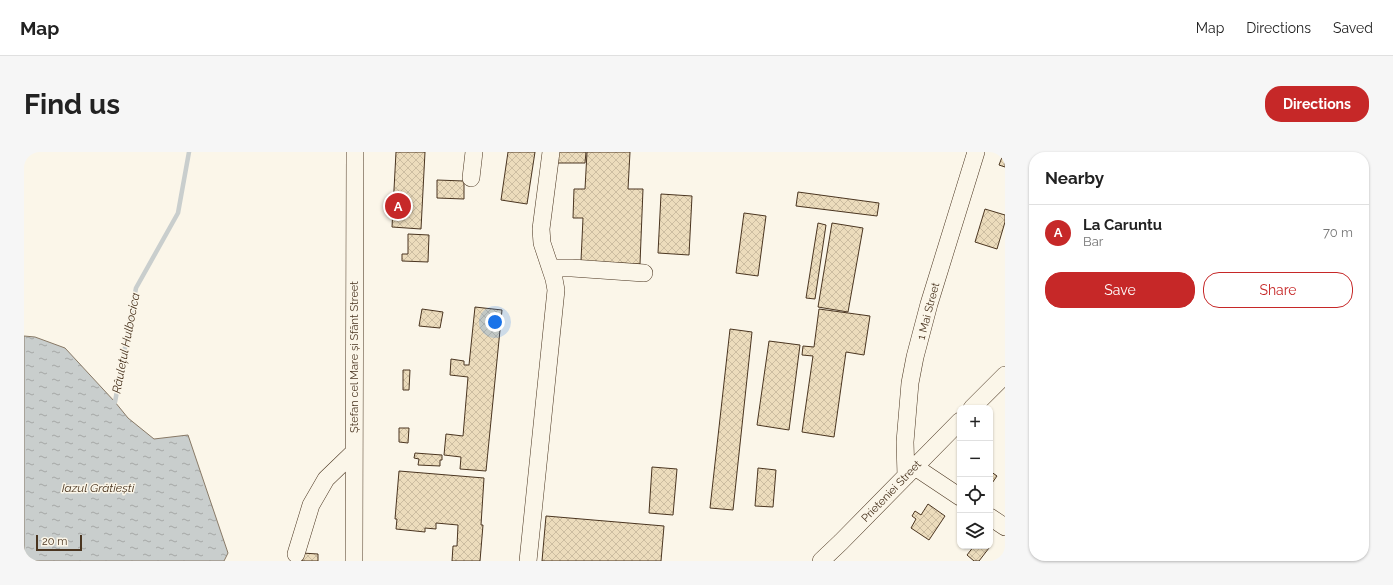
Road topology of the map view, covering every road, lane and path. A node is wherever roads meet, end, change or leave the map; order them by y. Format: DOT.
graph roads {
  1 [pos="355,152"];
  2 [pos="474,152"];
  3 [pos="551,152"];
  4 [pos="976,152"];
  5 [pos="471,178"];
  6 [pos="551,268"];
  7 [pos="644,273"];
  8 [pos="1005,374"];
  9 [pos="975,405"];
  10 [pos="957,423"];
  11 [pos="354,452"];
  12 [pos="910,471"];
  13 [pos="957,495"];
  14 [pos="993,519"];
  15 [pos="1005,527"];
  16 [pos="296,554"];
  17 [pos="354,561"];
  18 [pos="528,561"];
  19 [pos="821,561"];
  1 -- 11 [label="street, Ștefan cel Mare și Sfânt Street"];
  2 -- 5 [label="street"];
  3 -- 6 [label="street"];
  4 -- 12 [label="street, 1 Mai Street"];
  6 -- 7 [label="street"];
  6 -- 18 [label="street"];
  8 -- 9 [label="street"];
  10 -- 12 [label="street, Prieteniei Street"];
  11 -- 16 [label="street"];
  11 -- 17 [label="street, Ștefan cel Mare și Sfânt Street"];
  12 -- 13 [label="street"];
  12 -- 19 [label="street, Prieteniei Street"];
  14 -- 15 [label="street"];
}
